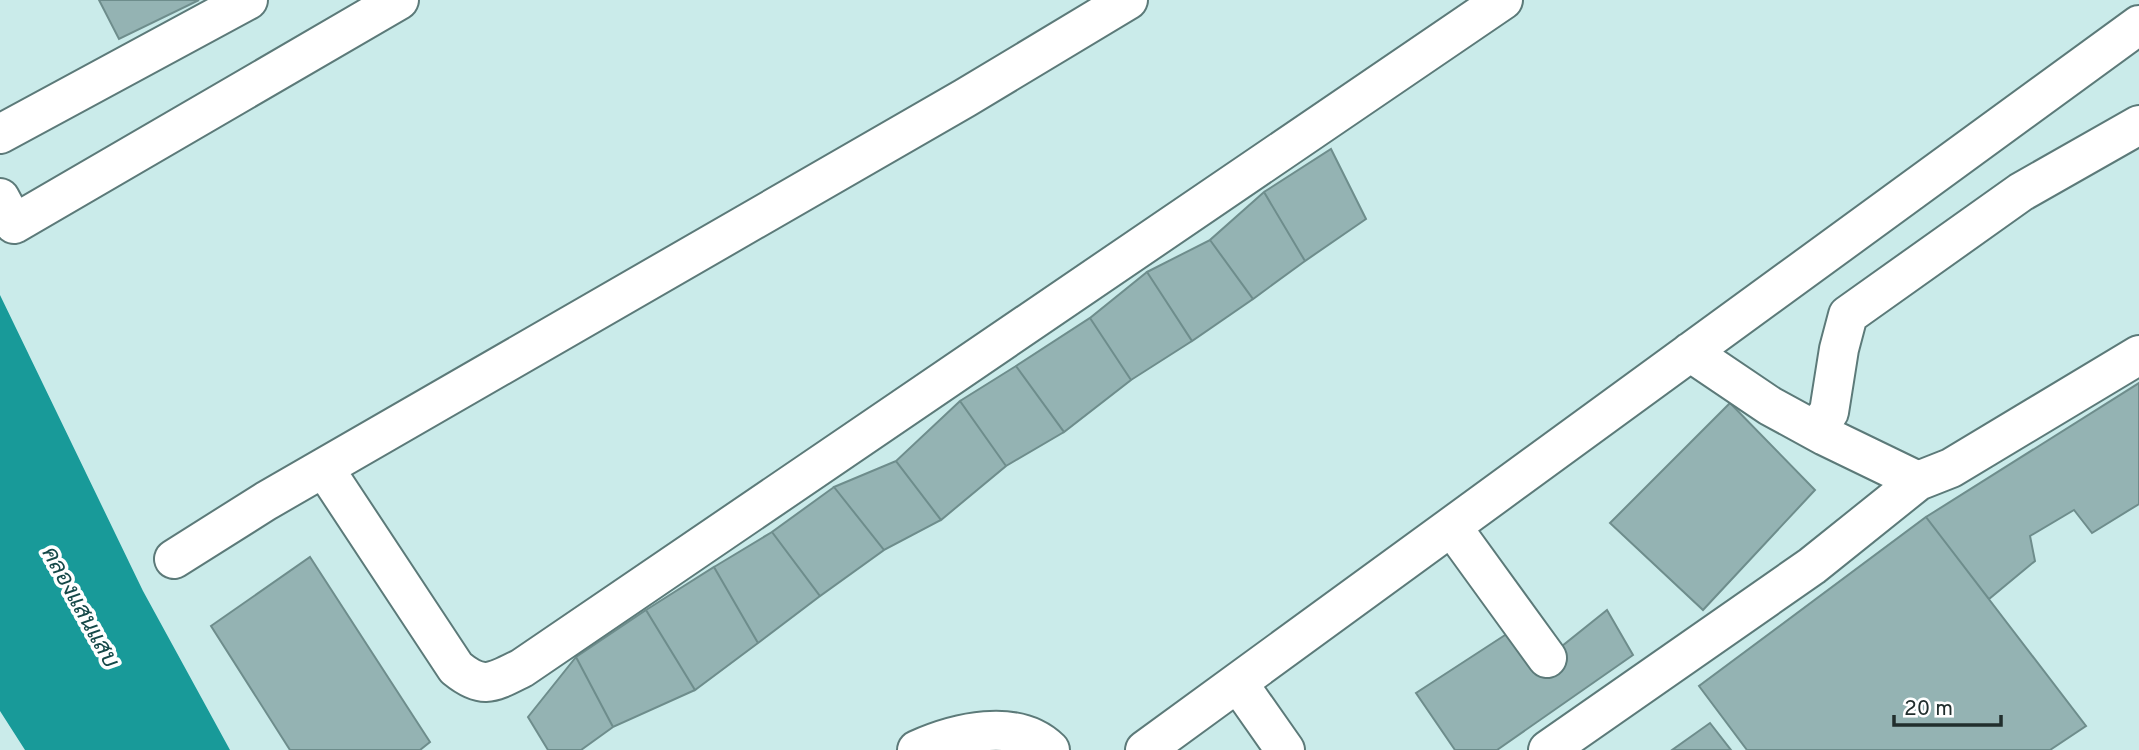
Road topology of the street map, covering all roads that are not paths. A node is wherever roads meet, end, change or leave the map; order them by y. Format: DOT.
graph roads {
  1 [pos="248,0"];
  2 [pos="398,0"];
  3 [pos="1128,0"];
  4 [pos="1503,0"];
  5 [pos="2139,25"];
  6 [pos="2139,125"];
  7 [pos="0,134"];
  8 [pos="0,198"];
  9 [pos="1690,352"];
  10 [pos="2139,355"];
  11 [pos="1815,430"];
  12 [pos="324,468"];
  13 [pos="1918,481"];
  14 [pos="1452,527"];
  15 [pos="174,559"];
  16 [pos="1547,658"];
  17 [pos="1238,683"];
  18 [pos="917,750"];
  19 [pos="1050,750"];
  20 [pos="1145,750"];
  21 [pos="1285,750"];
  22 [pos="1548,750"];
  1 -- 7 [label="street"];
  2 -- 8 [label="street"];
  3 -- 12 [label="street"];
  4 -- 12 [label="street"];
  5 -- 9 [label="street"];
  6 -- 11 [label="street"];
  9 -- 11 [label="street"];
  9 -- 14 [label="street"];
  10 -- 13 [label="street"];
  11 -- 13 [label="street"];
  12 -- 15 [label="street"];
  13 -- 22 [label="street"];
  14 -- 16 [label="street"];
  14 -- 17 [label="street"];
  17 -- 20 [label="street"];
  17 -- 21 [label="street"];
  18 -- 19 [label="street"];
}
